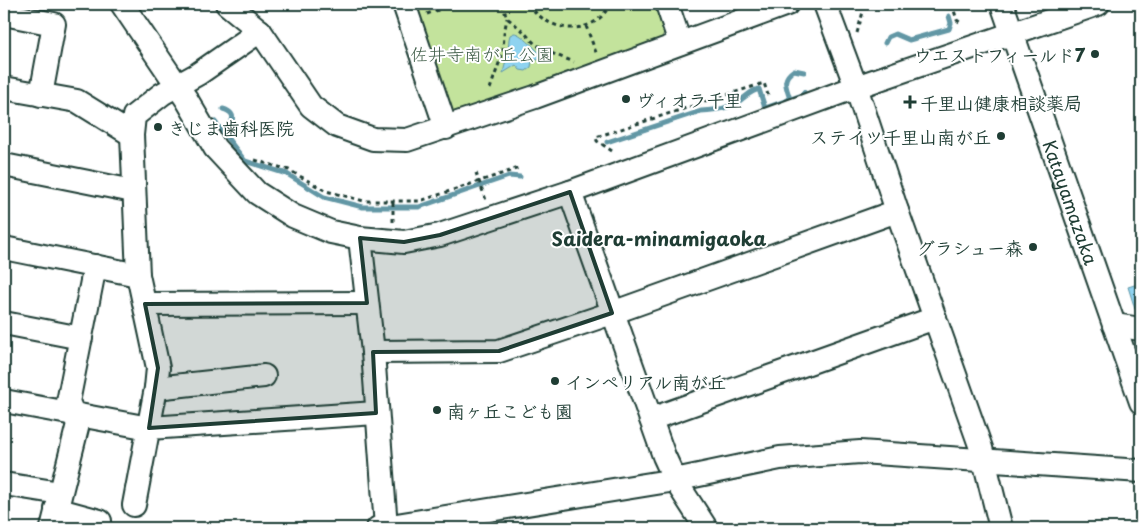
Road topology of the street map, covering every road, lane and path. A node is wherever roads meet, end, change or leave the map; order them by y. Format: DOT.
graph roads {
  1 [pos="122,4"];
  2 [pos="228,4"];
  3 [pos="404,4"];
  4 [pos="449,4"];
  5 [pos="502,4"];
  6 [pos="529,4"];
  7 [pos="611,4"];
  8 [pos="667,4"];
  9 [pos="787,4"];
  10 [pos="825,4"];
  11 [pos="952,4"];
  12 [pos="1002,4"];
  13 [pos="1098,4"];
  14 [pos="4,14"];
  15 [pos="427,14"];
  16 [pos="507,18"];
  17 [pos="962,24"];
  18 [pos="586,26"];
  19 [pos="260,31"];
  20 [pos="1012,34"];
  21 [pos="680,43"];
  22 [pos="597,56"];
  23 [pos="575,62"];
  24 [pos="178,86"];
  25 [pos="856,87"];
  26 [pos="4,88"];
  27 [pos="490,90"];
  28 [pos="41,95"];
  29 [pos="768,95"];
  30 [pos="446,128"];
  31 [pos="132,135"];
  32 [pos="612,151"];
  33 [pos="254,160"];
  34 [pos="4,165"];
  35 [pos="520,168"];
  36 [pos="476,173"];
  37 [pos="480,182"];
  38 [pos="133,192"];
  39 [pos="570,192"];
  40 [pos="486,200"];
  41 [pos="392,202"];
  42 [pos="897,211"];
  43 [pos="393,218"];
  44 [pos="360,238"];
  45 [pos="4,248"];
  46 [pos="95,266"];
  47 [pos="138,275"];
  48 [pos="367,303"];
  49 [pos="146,304"];
  50 [pos="612,313"];
  51 [pos="935,318"];
  52 [pos="4,323"];
  53 [pos="1114,324"];
  54 [pos="1141,328"];
  55 [pos="81,338"];
  56 [pos="373,352"];
  57 [pos="264,376"];
  58 [pos="156,388"];
  59 [pos="4,401"];
  60 [pos="1141,402"];
  61 [pos="376,413"];
  62 [pos="72,414"];
  63 [pos="651,419"];
  64 [pos="149,428"];
  65 [pos="985,462"];
  66 [pos="1141,471"];
  67 [pos="675,480"];
  68 [pos="4,484"];
  69 [pos="134,505"];
  70 [pos="56,510"];
  71 [pos="100,521"];
  72 [pos="382,528"];
  73 [pos="706,528"];
  74 [pos="1001,528"];
  1 -- 24 [label="street"];
  2 -- 19 [label="street"];
  3 -- 30 [label="street"];
  4 -- 15 [label="path"];
  5 -- 16 [label="path"];
  6 -- 18 [label="path"];
  7 -- 18 [label="path"];
  8 -- 21 [label="street"];
  9 -- 21 [label="street"];
  10 -- 25 [label="street"];
  11 -- 17 [label="path"];
  12 -- 20 [label="street, Katayamazaka"];
  13 -- 20 [label="street"];
  14 -- 28 [label="street"];
  16 -- 23 [label="path"];
  16 -- 27 [label="path"];
  18 -- 22 [label="path"];
  19 -- 24 [label="street"];
  19 -- 30 [label="street"];
  20 -- 25 [label="street"];
  20 -- 53 [label="street, Katayamazaka"];
  21 -- 30 [label="street"];
  24 -- 31 [label="street"];
  24 -- 44 [label="street"];
  25 -- 39 [label="street"];
  25 -- 42 [label="street"];
  26 -- 28 [label="street"];
  28 -- 31 [label="street"];
  29 -- 32 [label="path"];
  31 -- 38 [label="street"];
  33 -- 41 [label="path"];
  34 -- 38 [label="street"];
  35 -- 37 [label="path"];
  36 -- 37 [label="path"];
  37 -- 40 [label="path"];
  37 -- 41 [label="path"];
  38 -- 47 [label="street"];
  39 -- 44 [label="street"];
  39 -- 50 [label="street"];
  41 -- 43 [label="path"];
  42 -- 50 [label="street"];
  42 -- 51 [label="street"];
  44 -- 48 [label="street"];
  45 -- 46 [label="street"];
  46 -- 47 [label="street"];
  46 -- 55 [label="street"];
  47 -- 49 [label="street"];
  48 -- 49 [label="street"];
  48 -- 56 [label="street"];
  49 -- 58 [label="street"];
  50 -- 56 [label="street"];
  50 -- 63 [label="street"];
  51 -- 63 [label="street"];
  51 -- 65 [label="street"];
  52 -- 55 [label="street"];
  53 -- 54 [label="street"];
  53 -- 60 [label="street, Katayamazaka"];
  55 -- 62 [label="street"];
  56 -- 61 [label="street"];
  57 -- 58 [label="street"];
  58 -- 64 [label="street"];
  59 -- 62 [label="street"];
  61 -- 64 [label="street"];
  61 -- 72 [label="street"];
  62 -- 64 [label="street"];
  62 -- 70 [label="street"];
  63 -- 67 [label="street"];
  64 -- 69 [label="street"];
  65 -- 66 [label="street"];
  65 -- 67 [label="street"];
  65 -- 74 [label="street"];
  67 -- 72 [label="street"];
  67 -- 73 [label="street"];
  68 -- 70 [label="street"];
  70 -- 71 [label="street"];
}
